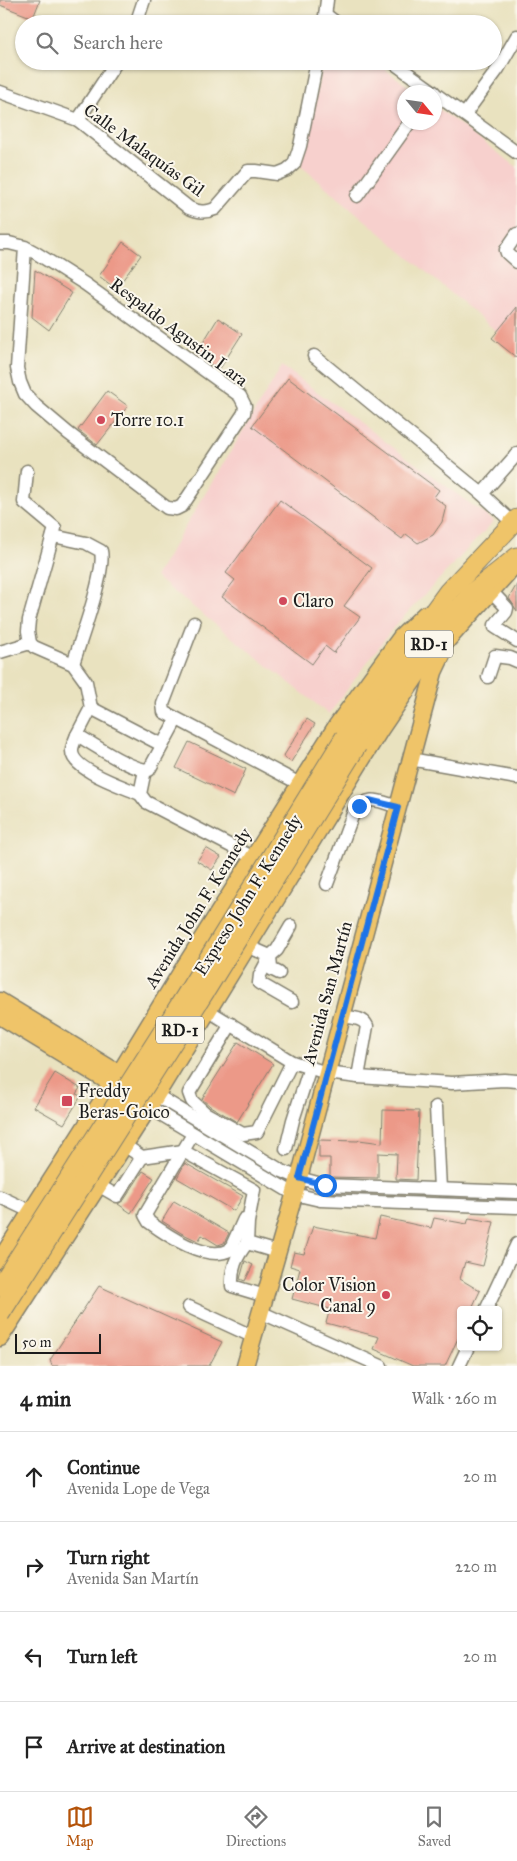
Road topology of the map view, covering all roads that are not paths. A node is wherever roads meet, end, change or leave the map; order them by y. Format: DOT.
graph roads {
  1 [pos="144,0"];
  2 [pos="327,0"];
  3 [pos="139,15"];
  4 [pos="325,15"];
  5 [pos="517,36"];
  6 [pos="502,62"];
  7 [pos="111,70"];
  8 [pos="315,70"];
  9 [pos="403,70"];
  10 [pos="497,70"];
  11 [pos="424,85"];
  12 [pos="0,92"];
  13 [pos="442,98"];
  14 [pos="465,114"];
  15 [pos="78,120"];
  16 [pos="404,130"];
  17 [pos="517,153"];
  18 [pos="357,196"];
  19 [pos="517,234"];
  20 [pos="0,243"];
  21 [pos="25,247"];
  22 [pos="517,262"];
  23 [pos="314,356"];
  24 [pos="517,454"];
  25 [pos="28,471"];
  26 [pos="482,494"];
  27 [pos="515,521"];
  28 [pos="53,536"];
  29 [pos="517,557"];
  30 [pos="517,562"];
  31 [pos="448,592"];
  32 [pos="492,592"];
  33 [pos="194,623"];
  34 [pos="452,633"];
  35 [pos="517,641"];
  36 [pos="30,643"];
  37 [pos="0,652"];
  38 [pos="517,661"];
  39 [pos="73,664"];
  40 [pos="488,677"];
  41 [pos="91,708"];
  42 [pos="176,720"];
  43 [pos="77,735"];
  44 [pos="351,741"];
  45 [pos="162,745"];
  46 [pos="410,759"];
  47 [pos="145,770"];
  48 [pos="517,778"];
  49 [pos="300,784"];
  50 [pos="140,794"];
  51 [pos="398,807"];
  52 [pos="254,858"];
  53 [pos="327,884"];
  54 [pos="291,926"];
  55 [pos="247,946"];
  56 [pos="270,956"];
  57 [pos="182,970"];
  58 [pos="279,973"];
  59 [pos="220,991"];
  60 [pos="0,1001"];
  61 [pos="292,1002"];
  62 [pos="208,1011"];
  63 [pos="0,1016"];
  64 [pos="342,1016"];
  65 [pos="231,1024"];
  66 [pos="292,1062"];
  67 [pos="310,1067"];
  68 [pos="327,1074"];
  69 [pos="358,1077"];
  70 [pos="116,1079"];
  71 [pos="517,1081"];
  72 [pos="153,1101"];
  73 [pos="436,1107"];
  74 [pos="193,1134"];
  75 [pos="240,1139"];
  76 [pos="124,1145"];
  77 [pos="286,1149"];
  78 [pos="183,1151"];
  79 [pos="142,1157"];
  80 [pos="263,1176"];
  81 [pos="299,1178"];
  82 [pos="98,1184"];
  83 [pos="47,1187"];
  84 [pos="440,1189"];
  85 [pos="254,1190"];
  86 [pos="517,1192"];
  87 [pos="294,1194"];
  88 [pos="0,1197"];
  89 [pos="517,1206"];
  90 [pos="84,1207"];
  91 [pos="32,1212"];
  92 [pos="244,1219"];
  93 [pos="247,1243"];
  94 [pos="517,1244"];
  95 [pos="277,1252"];
  96 [pos="0,1260"];
  97 [pos="0,1288"];
  98 [pos="23,1301"];
  99 [pos="263,1304"];
  100 [pos="488,1306"];
  101 [pos="189,1307"];
  102 [pos="0,1314"];
  103 [pos="0,1324"];
  104 [pos="254,1336"];
  105 [pos="0,1338"];
  106 [pos="466,1351"];
  107 [pos="245,1366"];
  108 [pos="381,1366"];
  109 [pos="459,1366"];
  1 -- 3 [label="street"];
  2 -- 4 [label="street"];
  5 -- 6 [label="street"];
  7 -- 15 [label="street"];
  8 -- 15 [label="street, Calle Malaquías Gil"];
  9 -- 11 [label="street"];
  10 -- 14 [label="street"];
  12 -- 15 [label="street, Calle Malaquías Gil"];
  13 -- 14 [label="street"];
  14 -- 17 [label="street"];
  16 -- 18 [label="street"];
  19 -- 22 [label="street"];
  20 -- 21 [label="street"];
  21 -- 21 [label="street, Respaldo Agustin Lara"];
  23 -- 26 [label="street"];
  24 -- 26 [label="street"];
  25 -- 28 [label="street"];
  26 -- 27 [label="street"];
  27 -- 31 [label="highway, Expreso John F. Kennedy / RD-1"];
  28 -- 36 [label="street"];
  28 -- 39 [label="street"];
  29 -- 44 [label="highway, Expreso John F. Kennedy / RD-1"];
  30 -- 32 [label="main road, RD-1"];
  31 -- 44 [label="highway, Expreso John F. Kennedy / RD-1"];
  31 -- 49 [label="main road, Avenida John F. Kennedy / RD-1"];
  32 -- 34 [label="main road, RD-1"];
  32 -- 35 [label="street"];
  33 -- 42 [label="street"];
  34 -- 46 [label="main road, Avenida San Martín"];
  34 -- 55 [label="main road, RD-1"];
  36 -- 37 [label="street"];
  36 -- 39 [label="street"];
  38 -- 40 [label="street"];
  39 -- 41 [label="street"];
  41 -- 43 [label="street"];
  41 -- 45 [label="street"];
  42 -- 45 [label="street"];
  42 -- 49 [label="street"];
  43 -- 47 [label="street"];
  43 -- 50 [label="street"];
  44 -- 97 [label="highway, Expreso John F. Kennedy / RD-1, bridge"];
  44 -- 102 [label="highway, Expreso John F. Kennedy / RD-1, bridge"];
  45 -- 47 [label="street"];
  46 -- 48 [label="street"];
  46 -- 51 [label="main road, Avenida San Martín"];
  47 -- 50 [label="street"];
  49 -- 52 [label="main road, Avenida John F. Kennedy / RD-1"];
  50 -- 52 [label="street"];
  51 -- 53 [label="street"];
  51 -- 64 [label="main road, Avenida San Martín"];
  52 -- 57 [label="main road, Avenida John F. Kennedy / RD-1"];
  54 -- 56 [label="street"];
  55 -- 56 [label="street"];
  55 -- 59 [label="main road, RD-1"];
  56 -- 58 [label="street"];
  56 -- 61 [label="street"];
  57 -- 59 [label="main road"];
  57 -- 70 [label="main road, Avenida John F. Kennedy / RD-1"];
  59 -- 62 [label="main road, RD-1"];
  60 -- 70 [label="main road"];
  62 -- 65 [label="street"];
  62 -- 72 [label="main road, RD-1"];
  63 -- 70 [label="main road"];
  64 -- 68 [label="main road, Avenida San Martín"];
  64 -- 69 [label="street"];
  65 -- 66 [label="street"];
  65 -- 75 [label="street"];
  66 -- 67 [label="street"];
  66 -- 75 [label="street"];
  67 -- 68 [label="street"];
  67 -- 77 [label="street"];
  68 -- 69 [label="street"];
  68 -- 81 [label="main road, Avenida San Martín"];
  69 -- 71 [label="street"];
  70 -- 72 [label="main road"];
  70 -- 83 [label="main road, Avenida John F. Kennedy / RD-1"];
  72 -- 74 [label="street"];
  72 -- 75 [label="street"];
  72 -- 76 [label="main road, RD-1"];
  73 -- 84 [label="street"];
  74 -- 78 [label="street"];
  74 -- 80 [label="street"];
  75 -- 81 [label="street"];
  76 -- 79 [label="street"];
  76 -- 82 [label="main road, RD-1"];
  78 -- 79 [label="street"];
  78 -- 85 [label="street"];
  78 -- 92 [label="street"];
  79 -- 82 [label="street"];
  80 -- 85 [label="street"];
  80 -- 87 [label="street"];
  81 -- 84 [label="street"];
  81 -- 87 [label="main road, Avenida San Martín"];
  82 -- 90 [label="main road, RD-1"];
  83 -- 90 [label="main road"];
  83 -- 91 [label="main road, Avenida John F. Kennedy / RD-1"];
  84 -- 86 [label="street"];
  85 -- 93 [label="street"];
  87 -- 89 [label="street"];
  87 -- 95 [label="main road, Avenida San Martín"];
  88 -- 91 [label="street"];
  90 -- 98 [label="main road, RD-1"];
  91 -- 96 [label="main road, Avenida John F. Kennedy / RD-1"];
  93 -- 95 [label="street"];
  93 -- 99 [label="street"];
  94 -- 100 [label="street"];
  95 -- 99 [label="main road, Avenida San Martín"];
  98 -- 103 [label="main road"];
  98 -- 105 [label="main road, RD-1"];
  99 -- 104 [label="main road, Avenida San Martín"];
  99 -- 108 [label="street"];
  101 -- 104 [label="street"];
  104 -- 107 [label="main road, Avenida San Martín"];
  106 -- 109 [label="street"];
}
